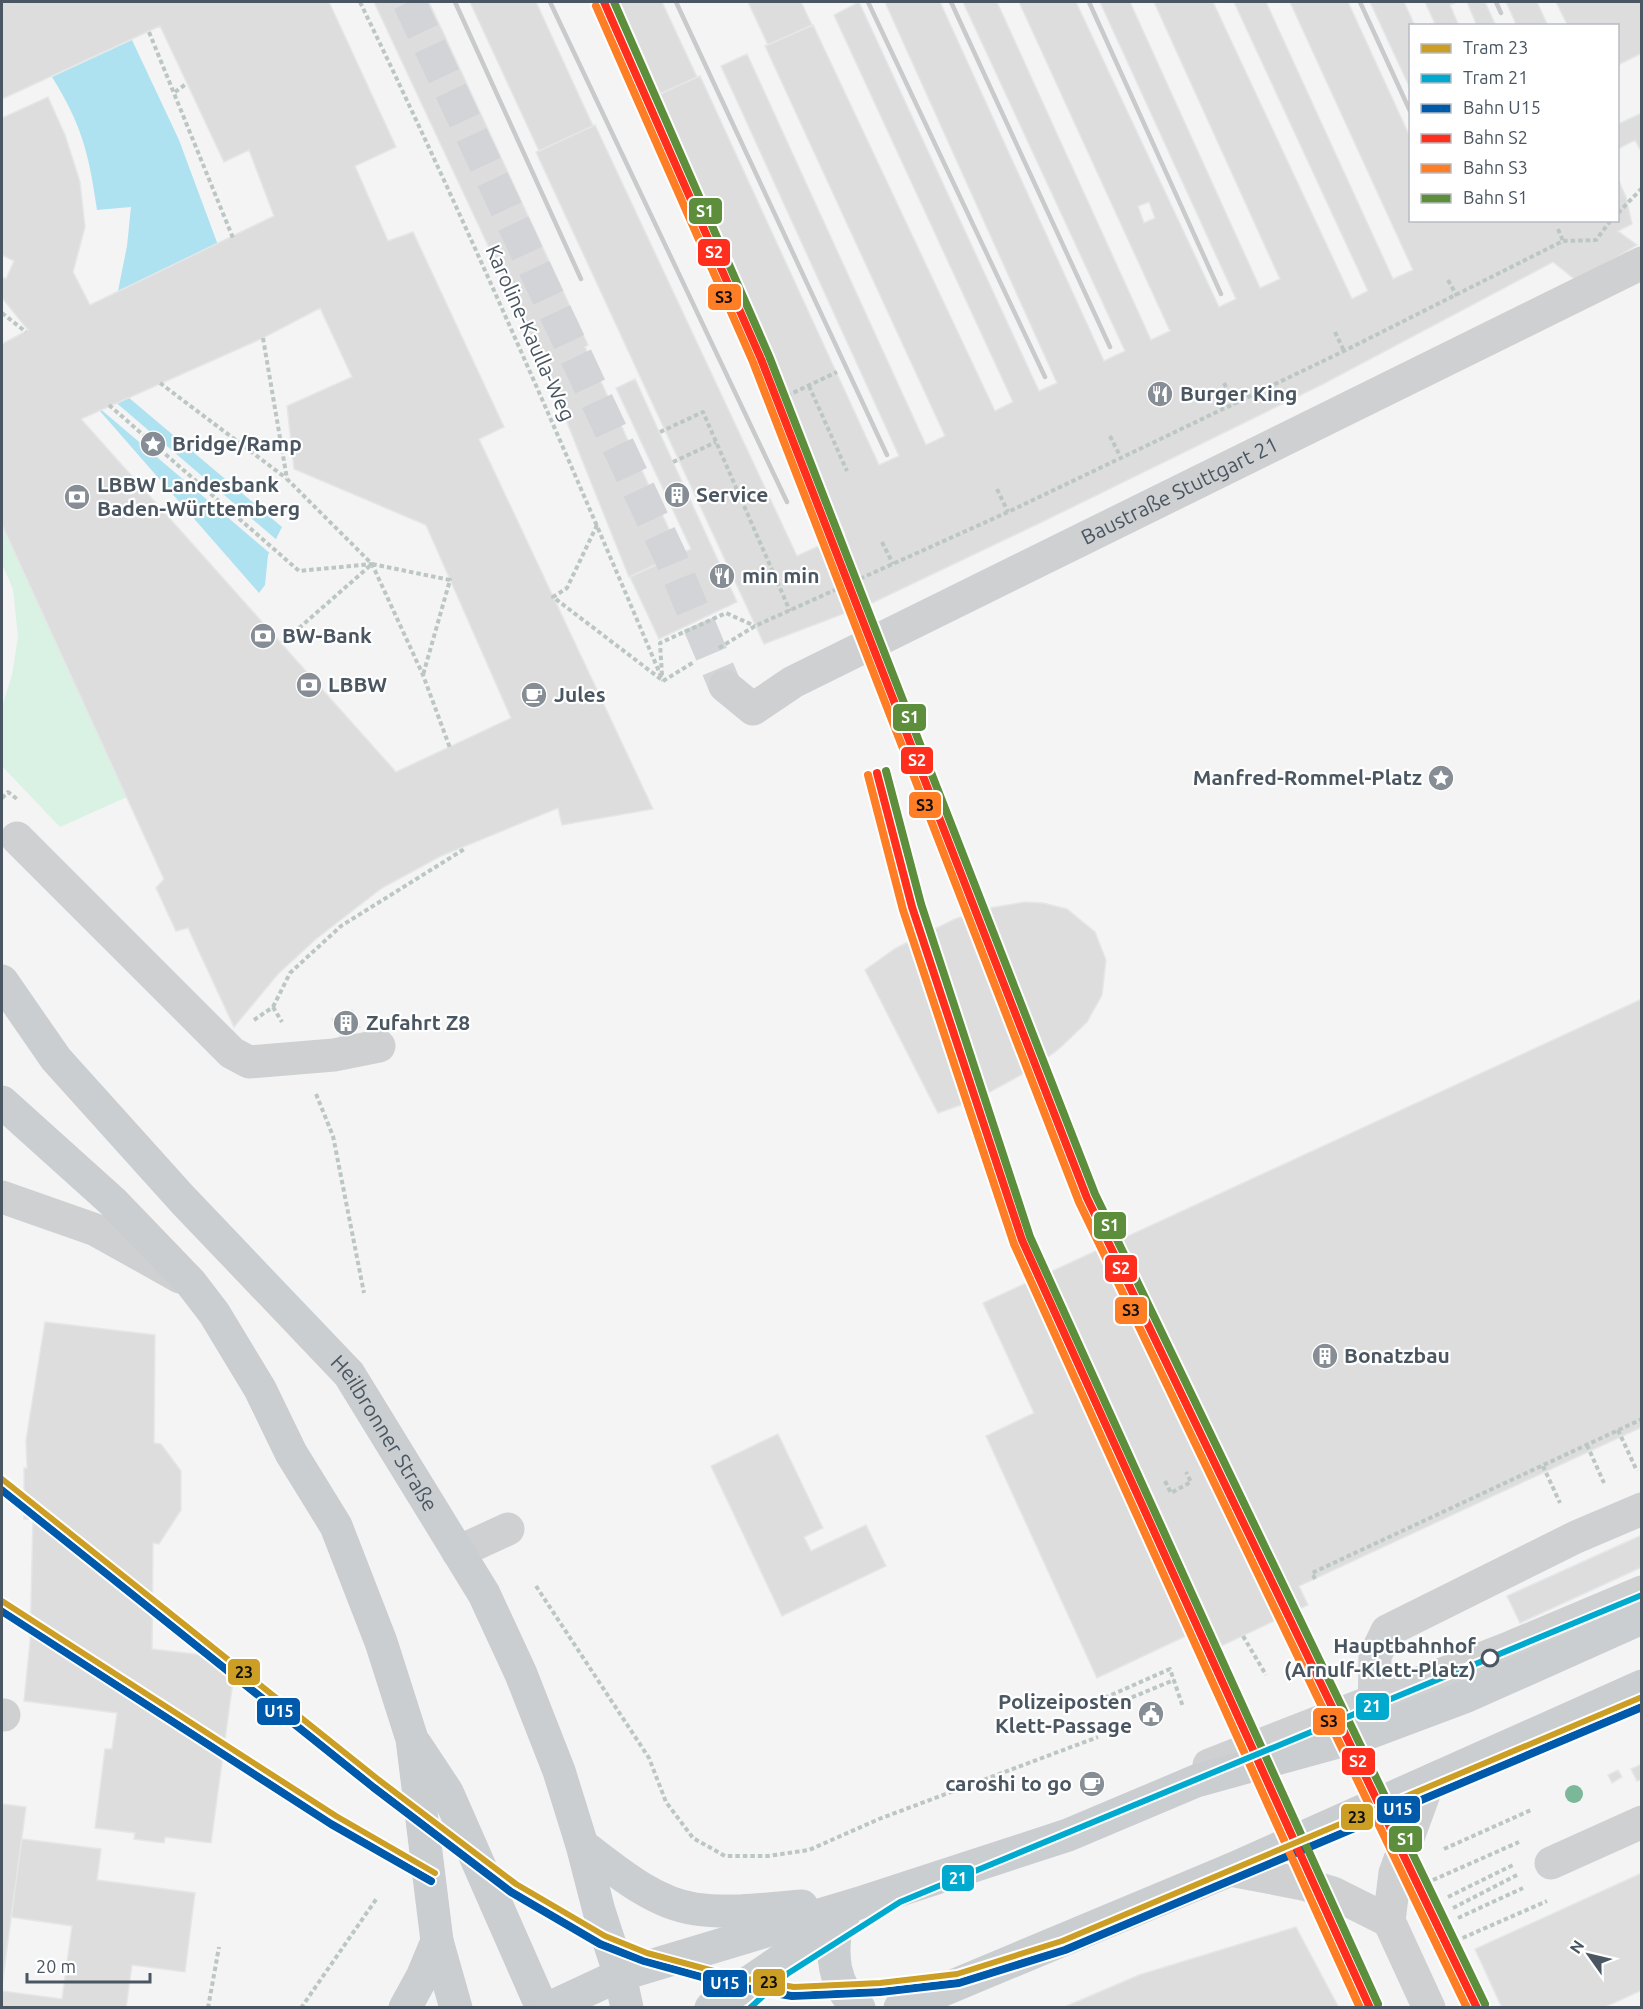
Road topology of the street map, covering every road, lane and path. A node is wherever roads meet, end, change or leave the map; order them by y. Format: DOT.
graph roads {
  1 [pos="360,2"];
  2 [pos="149,32"];
  3 [pos="186,84"];
  4 [pos="175,93"];
  5 [pos="1641,189"];
  6 [pos="1619,211"];
  7 [pos="1610,222"];
  8 [pos="1558,229"];
  9 [pos="232,238"];
  10 [pos="1563,241"];
  11 [pos="1641,263"];
  12 [pos="1448,280"];
  13 [pos="1457,296"];
  14 [pos="2,312"];
  15 [pos="26,332"];
  16 [pos="1335,332"];
  17 [pos="263,338"];
  18 [pos="1344,351"];
  19 [pos="837,372"];
  20 [pos="160,383"];
  21 [pos="1224,383"];
  22 [pos="809,386"];
  23 [pos="780,399"];
  24 [pos="1235,404"];
  25 [pos="110,405"];
  26 [pos="660,432"];
  27 [pos="1110,436"];
  28 [pos="716,442"];
  29 [pos="1121,458"];
  30 [pos="674,462"];
  31 [pos="847,471"];
  32 [pos="287,479"];
  33 [pos="997,489"];
  34 [pos="1008,512"];
  35 [pos="597,525"];
  36 [pos="882,542"];
  37 [pos="372,564"];
  38 [pos="893,564"];
  39 [pos="790,611"];
  40 [pos="282,643"];
  41 [pos="423,675"];
  42 [pos="663,681"];
  43 [pos="724,686"];
  44 [pos="450,748"];
  45 [pos="17,838"];
  46 [pos="466,848"];
  47 [pos="2,981"];
  48 [pos="273,1007"];
  49 [pos="249,1023"];
  50 [pos="379,1046"];
  51 [pos="300,1056"];
  52 [pos="2,1102"];
  53 [pos="2,1197"];
  54 [pos="191,1283"];
  55 [pos="364,1293"];
  56 [pos="1641,1419"];
  57 [pos="1618,1430"];
  58 [pos="1186,1472"];
  59 [pos="1641,1480"];
  60 [pos="1165,1481"];
  61 [pos="1641,1509"];
  62 [pos="508,1529"];
  63 [pos="458,1552"];
  64 [pos="1315,1579"];
  65 [pos="536,1586"];
  66 [pos="1641,1592"];
  67 [pos="1641,1618"];
  68 [pos="1243,1636"];
  69 [pos="1266,1675"];
  70 [pos="1174,1680"];
  71 [pos="1641,1686"];
  72 [pos="1111,1706"];
  73 [pos="1084,1707"];
  74 [pos="1183,1707"];
  75 [pos="1374,1716"];
  76 [pos="1098,1737"];
  77 [pos="412,1739"];
  78 [pos="1428,1784"];
  79 [pos="1531,1810"];
  80 [pos="1638,1833"];
  81 [pos="582,1845"];
  82 [pos="1443,1849"];
  83 [pos="1549,1861"];
  84 [pos="1230,1870"];
  85 [pos="1436,1881"];
  86 [pos="377,1898"];
  87 [pos="1448,1898"];
  88 [pos="848,1908"];
  89 [pos="1454,1908"];
  90 [pos="1458,1918"];
  91 [pos="1389,1922"];
  92 [pos="437,1941"];
  93 [pos="1347,1943"];
  94 [pos="1338,1946"];
  95 [pos="219,1947"];
  96 [pos="1408,1962"];
  97 [pos="620,1971"];
  98 [pos="208,2007"];
  99 [pos="301,2007"];
  100 [pos="405,2007"];
  101 [pos="456,2007"];
  102 [pos="542,2007"];
  103 [pos="549,2007"];
  104 [pos="590,2007"];
  105 [pos="627,2007"];
  106 [pos="711,2007"];
  107 [pos="859,2007"];
  108 [pos="900,2007"];
  109 [pos="1366,2007"];
  110 [pos="1377,2007"];
  111 [pos="1429,2007"];
  1 -- 35 [label="path, Karoline-Kaulla-Weg"];
  2 -- 4 [label="path"];
  3 -- 4 [label="path"];
  4 -- 9 [label="path"];
  5 -- 6 [label="path"];
  7 -- 10 [label="path"];
  8 -- 10 [label="path"];
  10 -- 13 [label="path"];
  11 -- 43 [label="street, Baustraße Stuttgart 21"];
  12 -- 13 [label="path"];
  13 -- 18 [label="path"];
  14 -- 15 [label="path"];
  16 -- 18 [label="path"];
  17 -- 32 [label="path"];
  18 -- 24 [label="path"];
  19 -- 22 [label="path"];
  20 -- 32 [label="path"];
  21 -- 24 [label="path"];
  22 -- 23 [label="path"];
  22 -- 31 [label="path"];
  24 -- 29 [label="path"];
  25 -- 37 [label="path"];
  26 -- 28 [label="path"];
  27 -- 29 [label="path"];
  28 -- 30 [label="path"];
  28 -- 39 [label="path"];
  29 -- 34 [label="path"];
  32 -- 37 [label="path"];
  33 -- 34 [label="path"];
  34 -- 38 [label="path"];
  35 -- 42 [label="path, Karoline-Kaulla-Weg"];
  35 -- 42 [label="path"];
  36 -- 38 [label="path"];
  37 -- 40 [label="path"];
  37 -- 41 [label="path"];
  37 -- 41 [label="path"];
  38 -- 39 [label="path"];
  39 -- 42 [label="path"];
  41 -- 44 [label="path"];
  45 -- 51 [label="street"];
  46 -- 48 [label="path"];
  47 -- 63 [label="main road, Heilbronner Straße"];
  48 -- 49 [label="path"];
  48 -- 51 [label="path"];
  50 -- 51 [label="street"];
  51 -- 55 [label="path"];
  52 -- 54 [label="main road"];
  53 -- 54 [label="street"];
  54 -- 77 [label="main road"];
  56 -- 57 [label="path"];
  57 -- 59 [label="path"];
  57 -- 64 [label="path"];
  58 -- 60 [label="path"];
  61 -- 75 [label="street"];
  62 -- 63 [label="street"];
  63 -- 81 [label="main road, Heilbronner Straße"];
  65 -- 76 [label="path"];
  66 -- 75 [label="street"];
  67 -- 75 [label="main road"];
  68 -- 69 [label="path"];
  70 -- 72 [label="path"];
  70 -- 73 [label="path"];
  70 -- 74 [label="path"];
  71 -- 78 [label="main road"];
  75 -- 88 [label="main road"];
  77 -- 92 [label="main road"];
  77 -- 102 [label="main road"];
  78 -- 84 [label="main road"];
  78 -- 91 [label="street"];
  79 -- 82 [label="path"];
  80 -- 83 [label="street"];
  81 -- 88 [label="main road"];
  81 -- 97 [label="main road, Heilbronner Straße"];
  83 -- 85 [label="path"];
  83 -- 87 [label="path"];
  83 -- 89 [label="path"];
  83 -- 90 [label="path"];
  83 -- 96 [label="path"];
  84 -- 91 [label="street"];
  84 -- 108 [label="main road"];
  86 -- 99 [label="path"];
  88 -- 97 [label="main road"];
  88 -- 106 [label="main road"];
  88 -- 107 [label="main road"];
  91 -- 96 [label="street"];
  92 -- 100 [label="main road"];
  92 -- 101 [label="main road"];
  93 -- 110 [label="path"];
  94 -- 109 [label="path"];
  95 -- 98 [label="path"];
  96 -- 111 [label="street"];
  97 -- 103 [label="main road"];
  97 -- 104 [label="main road"];
  97 -- 105 [label="main road, Heilbronner Straße"];
}
